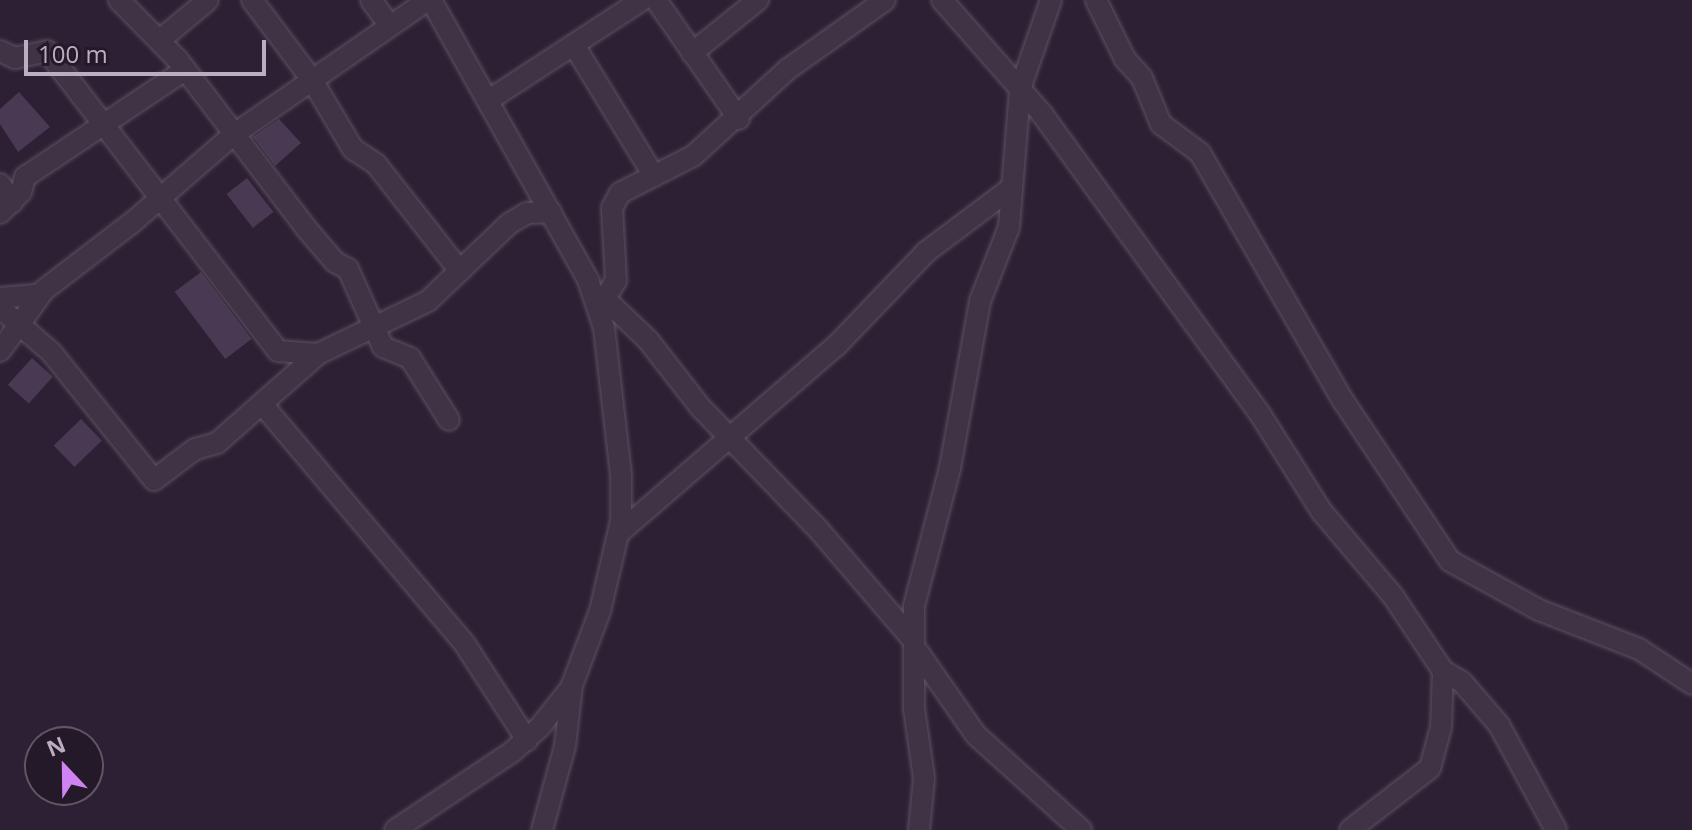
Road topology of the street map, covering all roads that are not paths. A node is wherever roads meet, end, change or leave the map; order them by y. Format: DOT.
graph roads {
  1 [pos="119,0"];
  2 [pos="208,0"];
  3 [pos="252,0"];
  4 [pos="371,0"];
  5 [pos="429,0"];
  6 [pos="656,0"];
  7 [pos="758,0"];
  8 [pos="885,0"];
  9 [pos="942,0"];
  10 [pos="1051,0"];
  11 [pos="1096,0"];
  12 [pos="633,3"];
  13 [pos="390,26"];
  14 [pos="160,40"];
  15 [pos="575,47"];
  16 [pos="0,51"];
  17 [pos="692,53"];
  18 [pos="185,70"];
  19 [pos="312,80"];
  20 [pos="1020,89"];
  21 [pos="489,100"];
  22 [pos="739,119"];
  23 [pos="105,126"];
  24 [pos="233,135"];
  25 [pos="654,176"];
  26 [pos="0,184"];
  27 [pos="1010,189"];
  28 [pos="160,198"];
  29 [pos="6,208"];
  30 [pos="551,212"];
  31 [pos="460,271"];
  32 [pos="38,295"];
  33 [pos="0,298"];
  34 [pos="602,303"];
  35 [pos="0,308"];
  36 [pos="20,326"];
  37 [pos="375,331"];
  38 [pos="0,351"];
  39 [pos="318,354"];
  40 [pos="262,404"];
  41 [pos="449,420"];
  42 [pos="728,437"];
  43 [pos="619,533"];
  44 [pos="916,646"];
  45 [pos="1443,671"];
  46 [pos="1692,684"];
  47 [pos="572,685"];
  48 [pos="527,740"];
  49 [pos="395,830"];
  50 [pos="542,830"];
  51 [pos="919,830"];
  52 [pos="1081,830"];
  53 [pos="1350,830"];
  54 [pos="1556,830"];
  1 -- 14 [label="street"];
  2 -- 14 [label="street"];
  3 -- 19 [label="street"];
  4 -- 13 [label="street"];
  5 -- 13 [label="street"];
  5 -- 21 [label="street"];
  6 -- 17 [label="street"];
  7 -- 17 [label="street"];
  8 -- 22 [label="street"];
  9 -- 20 [label="street"];
  10 -- 20 [label="street"];
  11 -- 46 [label="street"];
  12 -- 15 [label="street"];
  13 -- 19 [label="street"];
  14 -- 18 [label="street"];
  15 -- 21 [label="street"];
  15 -- 25 [label="street"];
  16 -- 23 [label="street"];
  17 -- 22 [label="street"];
  18 -- 23 [label="street"];
  18 -- 24 [label="street"];
  19 -- 24 [label="street"];
  19 -- 31 [label="street"];
  20 -- 27 [label="street"];
  20 -- 45 [label="street"];
  21 -- 30 [label="street"];
  22 -- 25 [label="street"];
  23 -- 28 [label="street"];
  23 -- 29 [label="street"];
  24 -- 28 [label="street"];
  24 -- 37 [label="street"];
  25 -- 34 [label="street"];
  26 -- 29 [label="street"];
  27 -- 42 [label="street"];
  27 -- 44 [label="street"];
  28 -- 32 [label="street"];
  28 -- 39 [label="street"];
  30 -- 31 [label="street"];
  30 -- 34 [label="street"];
  31 -- 37 [label="street"];
  32 -- 33 [label="street"];
  32 -- 36 [label="street"];
  34 -- 42 [label="street"];
  34 -- 43 [label="street"];
  35 -- 36 [label="street"];
  36 -- 38 [label="street"];
  36 -- 40 [label="street"];
  37 -- 39 [label="street"];
  37 -- 41 [label="street"];
  39 -- 40 [label="street"];
  40 -- 48 [label="street"];
  42 -- 43 [label="street"];
  42 -- 44 [label="street"];
  43 -- 47 [label="street"];
  44 -- 51 [label="street"];
  44 -- 52 [label="street"];
  45 -- 53 [label="street"];
  45 -- 54 [label="street"];
  47 -- 48 [label="street"];
  47 -- 50 [label="street"];
  48 -- 49 [label="street"];
}
